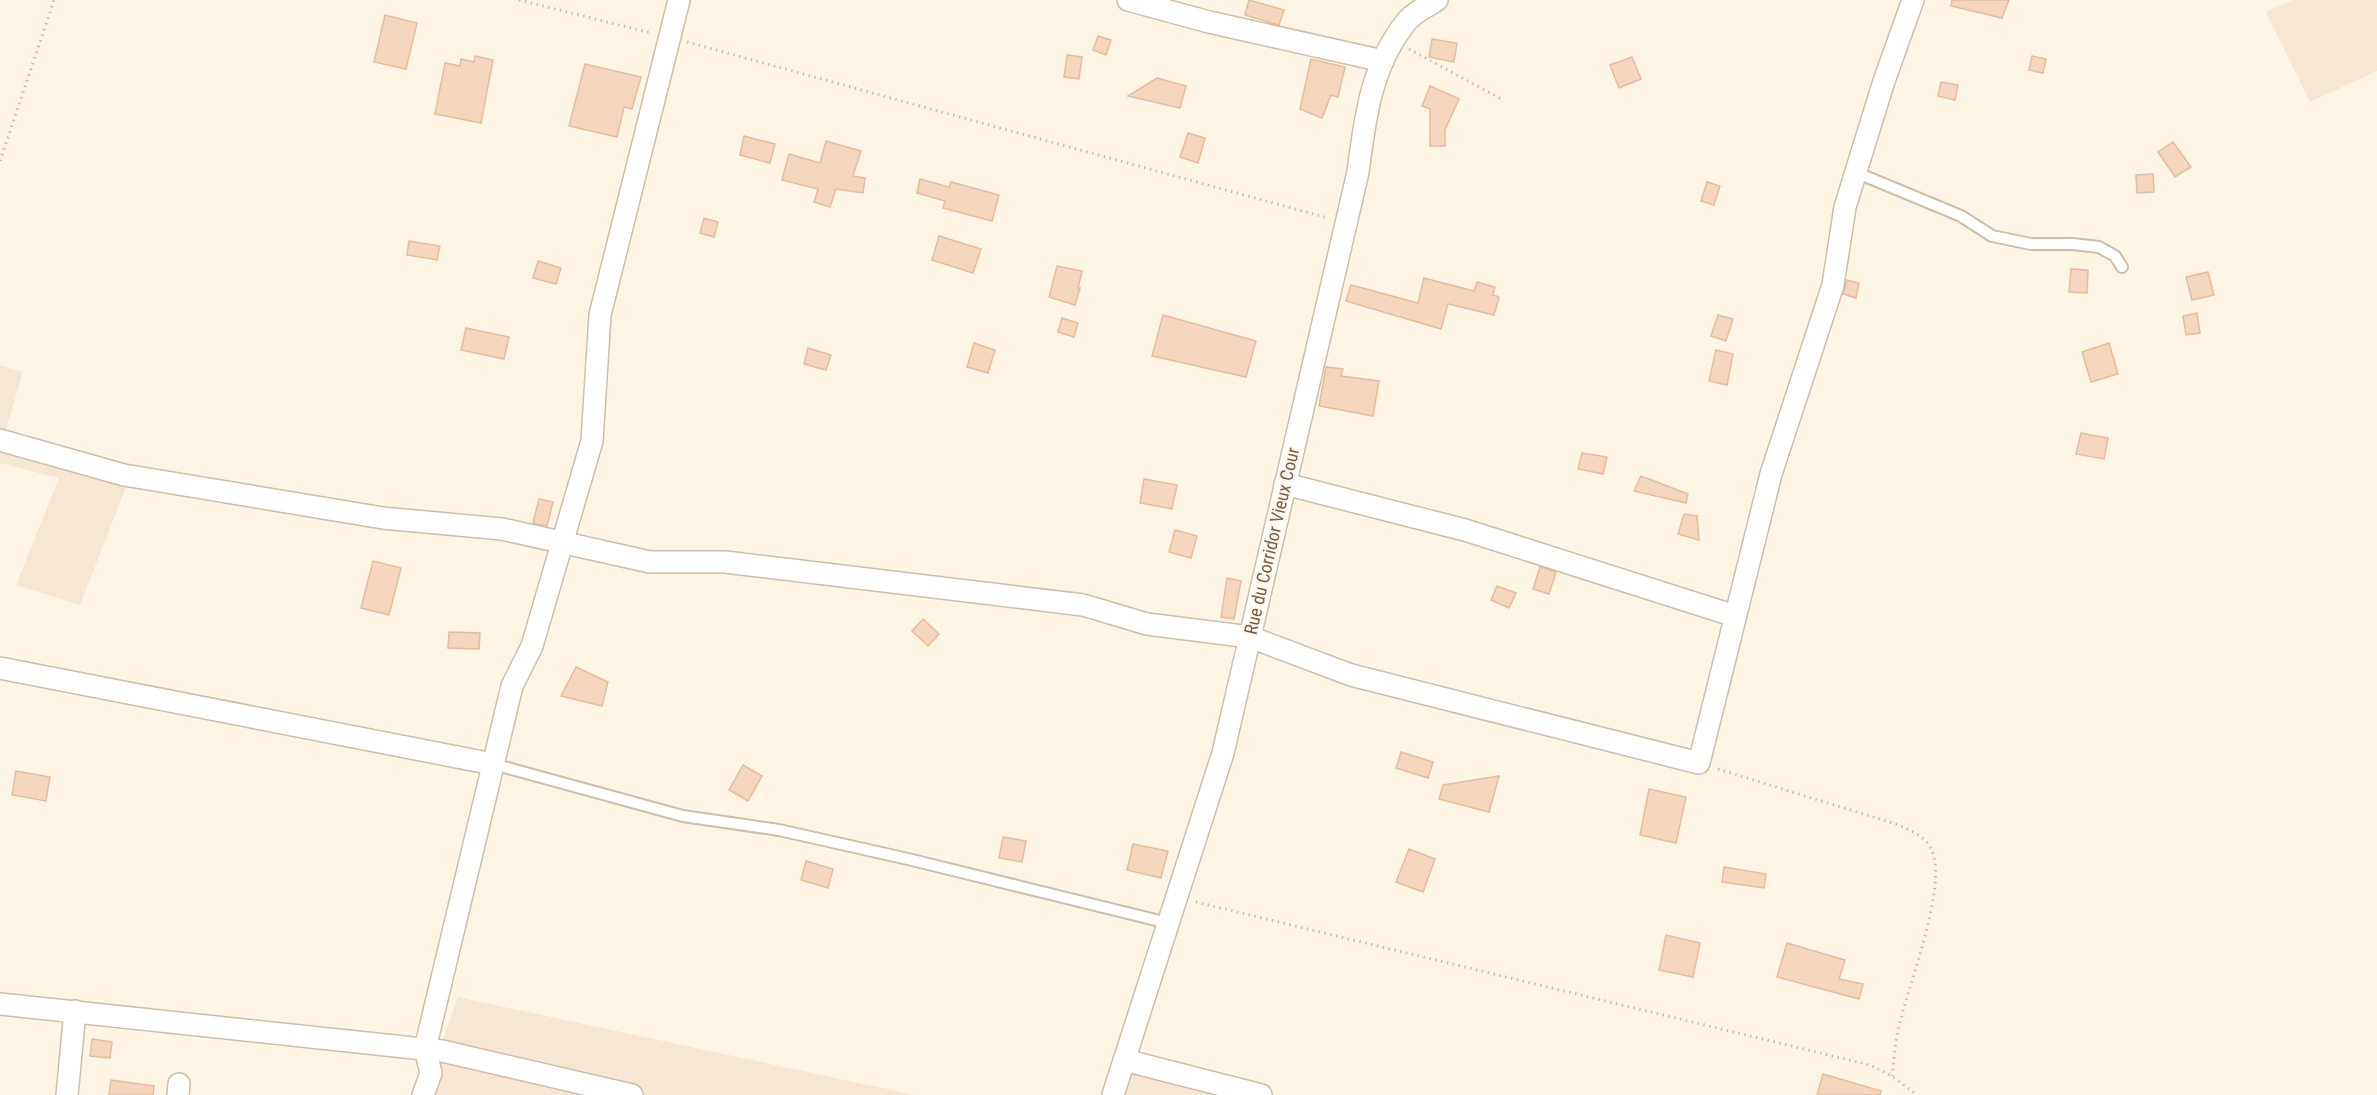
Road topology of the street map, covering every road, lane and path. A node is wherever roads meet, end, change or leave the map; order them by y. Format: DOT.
graph roads {
  1 [pos="54,0"];
  2 [pos="519,0"];
  3 [pos="680,0"];
  4 [pos="1128,0"];
  5 [pos="1437,0"];
  6 [pos="1913,0"];
  7 [pos="669,37"];
  8 [pos="1394,41"];
  9 [pos="1383,61"];
  10 [pos="1503,99"];
  11 [pos="0,161"];
  12 [pos="1855,172"];
  13 [pos="1346,223"];
  14 [pos="2122,267"];
  15 [pos="0,440"];
  16 [pos="1286,484"];
  17 [pos="563,543"];
  18 [pos="1735,616"];
  19 [pos="1250,637"];
  20 [pos="0,668"];
  21 [pos="1699,763"];
  22 [pos="493,764"];
  23 [pos="1177,897"];
  24 [pos="1168,923"];
  25 [pos="0,1004"];
  26 [pos="75,1011"];
  27 [pos="425,1049"];
  28 [pos="1124,1060"];
  29 [pos="1892,1076"];
  30 [pos="67,1095"];
  31 [pos="423,1095"];
  32 [pos="632,1095"];
  33 [pos="1113,1095"];
  34 [pos="1261,1095"];
  35 [pos="1917,1095"];
  1 -- 11 [label="path"];
  2 -- 7 [label="path"];
  3 -- 7 [label="street"];
  4 -- 9 [label="street"];
  5 -- 8 [label="street, Rue du Corridor Vieux Cour"];
  6 -- 12 [label="street"];
  7 -- 13 [label="path"];
  7 -- 17 [label="street"];
  8 -- 9 [label="street, Rue du Corridor Vieux Cour"];
  8 -- 10 [label="path"];
  9 -- 13 [label="street, Rue du Corridor Vieux Cour"];
  12 -- 14 [label="lane"];
  12 -- 18 [label="street"];
  13 -- 16 [label="street, Rue du Corridor Vieux Cour"];
  15 -- 17 [label="street"];
  16 -- 18 [label="street"];
  16 -- 19 [label="street, Rue du Corridor Vieux Cour"];
  17 -- 19 [label="street"];
  17 -- 22 [label="street"];
  18 -- 21 [label="street"];
  19 -- 21 [label="street"];
  19 -- 23 [label="street, Rue du Corridor Vieux Cour"];
  20 -- 22 [label="street"];
  21 -- 29 [label="path"];
  22 -- 24 [label="lane"];
  22 -- 27 [label="street"];
  23 -- 24 [label="street, Rue du Corridor Vieux Cour"];
  23 -- 29 [label="path"];
  24 -- 28 [label="street, Rue du Corridor Vieux Cour"];
  25 -- 26 [label="street"];
  26 -- 27 [label="street"];
  26 -- 30 [label="street"];
  27 -- 31 [label="street"];
  27 -- 32 [label="street"];
  28 -- 33 [label="street, Rue du Corridor Vieux Cour"];
  28 -- 34 [label="street"];
  29 -- 35 [label="path"];
}
